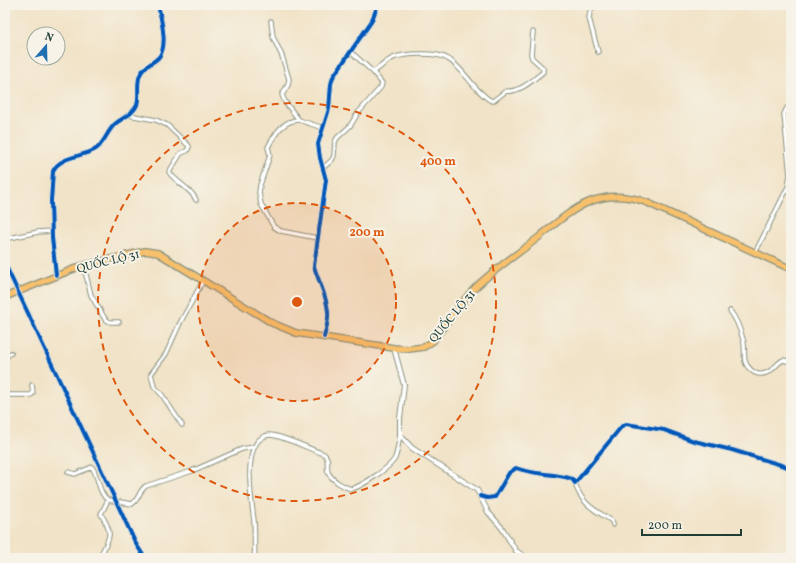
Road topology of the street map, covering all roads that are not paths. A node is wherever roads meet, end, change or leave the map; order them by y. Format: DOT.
graph roads {
  1 [pos="158,5"];
  2 [pos="378,5"];
  3 [pos="594,5"];
  4 [pos="271,20"];
  5 [pos="533,32"];
  6 [pos="351,52"];
  7 [pos="598,52"];
  8 [pos="373,72"];
  9 [pos="791,107"];
  10 [pos="129,114"];
  11 [pos="299,120"];
  12 [pos="323,128"];
  13 [pos="323,168"];
  14 [pos="790,175"];
  15 [pos="196,200"];
  16 [pos="52,231"];
  17 [pos="317,238"];
  18 [pos="5,239"];
  19 [pos="755,253"];
  20 [pos="5,264"];
  21 [pos="81,266"];
  22 [pos="791,269"];
  23 [pos="56,275"];
  24 [pos="203,281"];
  25 [pos="17,292"];
  26 [pos="5,297"];
  27 [pos="730,311"];
  28 [pos="119,322"];
  29 [pos="324,337"];
  30 [pos="394,348"];
  31 [pos="11,353"];
  32 [pos="5,359"];
  33 [pos="791,362"];
  34 [pos="32,385"];
  35 [pos="5,395"];
  36 [pos="182,425"];
  37 [pos="400,436"];
  38 [pos="254,447"];
  39 [pos="791,468"];
  40 [pos="68,472"];
  41 [pos="575,484"];
  42 [pos="480,496"];
  43 [pos="108,500"];
  44 [pos="116,502"];
  45 [pos="613,525"];
  46 [pos="99,558"];
  47 [pos="145,558"];
  48 [pos="254,558"];
  49 [pos="527,558"];
  1 -- 10 [label="street"];
  2 -- 6 [label="street"];
  3 -- 7 [label="street"];
  4 -- 11 [label="street"];
  5 -- 8 [label="street"];
  6 -- 8 [label="street"];
  6 -- 12 [label="street"];
  8 -- 13 [label="street"];
  9 -- 14 [label="street"];
  10 -- 15 [label="street"];
  10 -- 16 [label="street"];
  11 -- 12 [label="street"];
  11 -- 17 [label="street"];
  12 -- 13 [label="street"];
  13 -- 17 [label="street"];
  14 -- 19 [label="street"];
  16 -- 18 [label="street"];
  16 -- 23 [label="street"];
  17 -- 29 [label="street"];
  19 -- 22 [label="highway, QUỐC LỘ 31"];
  19 -- 30 [label="highway, QUỐC LỘ 31"];
  20 -- 25 [label="street"];
  21 -- 23 [label="highway, QUỐC LỘ 31"];
  21 -- 24 [label="highway, QUỐC LỘ 31"];
  21 -- 28 [label="street"];
  23 -- 25 [label="highway, QUỐC LỘ 31"];
  24 -- 29 [label="highway, QUỐC LỘ 31"];
  24 -- 36 [label="street"];
  25 -- 26 [label="highway, QUỐC LỘ 31"];
  25 -- 44 [label="street"];
  27 -- 33 [label="street"];
  29 -- 30 [label="highway, QUỐC LỘ 31"];
  30 -- 37 [label="street"];
  31 -- 32 [label="street"];
  34 -- 35 [label="street"];
  37 -- 38 [label="street"];
  37 -- 42 [label="street"];
  38 -- 44 [label="street"];
  38 -- 48 [label="street"];
  39 -- 41 [label="street"];
  40 -- 43 [label="street"];
  41 -- 42 [label="street"];
  41 -- 45 [label="street"];
  42 -- 49 [label="street"];
  43 -- 44 [label="street"];
  43 -- 46 [label="street"];
  44 -- 47 [label="street"];
}
